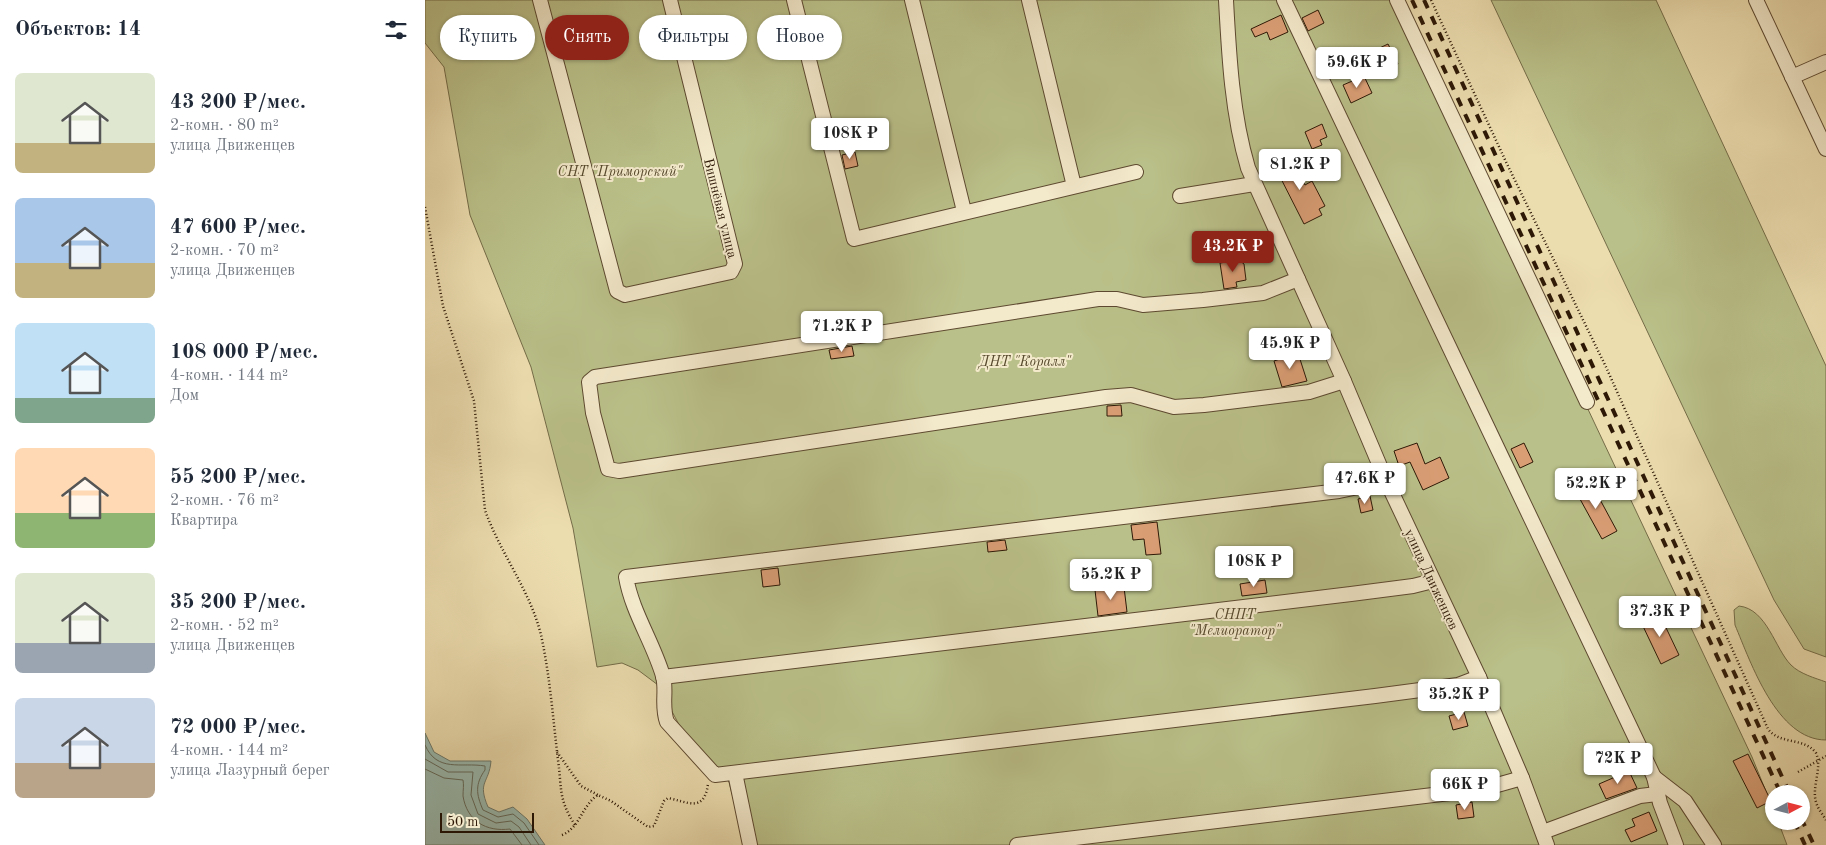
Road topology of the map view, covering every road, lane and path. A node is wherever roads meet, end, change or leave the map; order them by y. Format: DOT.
graph roads {
  1 [pos="540,0"];
  2 [pos="670,0"];
  3 [pos="794,0"];
  4 [pos="912,0"];
  5 [pos="1029,0"];
  6 [pos="1226,0"];
  7 [pos="1284,0"];
  8 [pos="1397,0"];
  9 [pos="1431,0"];
  10 [pos="1755,0"];
  11 [pos="1826,62"];
  12 [pos="1792,77"];
  13 [pos="1826,149"];
  14 [pos="1136,172"];
  15 [pos="1254,184"];
  16 [pos="1074,186"];
  17 [pos="1180,196"];
  18 [pos="425,207"];
  19 [pos="964,211"];
  20 [pos="1298,279"];
  21 [pos="1344,381"];
  22 [pos="1587,402"];
  23 [pos="1385,478"];
  24 [pos="1433,581"];
  25 [pos="663,678"];
  26 [pos="1479,678"];
  27 [pos="557,752"];
  28 [pos="1826,756"];
  29 [pos="1819,760"];
  30 [pos="1798,772"];
  31 [pos="735,773"];
  32 [pos="715,775"];
  33 [pos="1654,777"];
  34 [pos="1522,778"];
  35 [pos="1657,794"];
  36 [pos="599,795"];
  37 [pos="1826,820"];
  38 [pos="575,825"];
  39 [pos="562,835"];
  40 [pos="1545,839"];
  41 [pos="750,845"];
  42 [pos="1017,845"];
  43 [pos="1676,845"];
  44 [pos="1714,845"];
  1 -- 2 [label="street, Вишнёвая улица"];
  3 -- 19 [label="street"];
  4 -- 19 [label="street"];
  5 -- 16 [label="street"];
  6 -- 15 [label="street, улица Движенцев"];
  7 -- 33 [label="street"];
  8 -- 22 [label="street"];
  9 -- 29 [label="path"];
  10 -- 12 [label="street"];
  11 -- 12 [label="street"];
  12 -- 13 [label="street"];
  14 -- 16 [label="street"];
  15 -- 17 [label="street"];
  15 -- 20 [label="street, улица Движенцев"];
  16 -- 19 [label="street"];
  18 -- 27 [label="path"];
  20 -- 21 [label="street, улица Движенцев"];
  20 -- 21 [label="street"];
  21 -- 23 [label="street, улица Движенцев"];
  23 -- 24 [label="street, улица Движенцев"];
  23 -- 25 [label="street"];
  24 -- 25 [label="street"];
  24 -- 26 [label="street, улица Движенцев"];
  25 -- 32 [label="street"];
  26 -- 31 [label="street"];
  26 -- 34 [label="street, улица Движенцев"];
  27 -- 36 [label="path"];
  27 -- 38 [label="path"];
  28 -- 29 [label="path"];
  29 -- 30 [label="path"];
  29 -- 37 [label="path"];
  31 -- 32 [label="street"];
  31 -- 41 [label="street"];
  32 -- 36 [label="path"];
  33 -- 35 [label="street"];
  33 -- 44 [label="street"];
  34 -- 40 [label="street, улица Движенцев"];
  34 -- 42 [label="street"];
  35 -- 40 [label="street"];
  35 -- 43 [label="street"];
  36 -- 38 [label="path"];
  38 -- 39 [label="path"];
}
